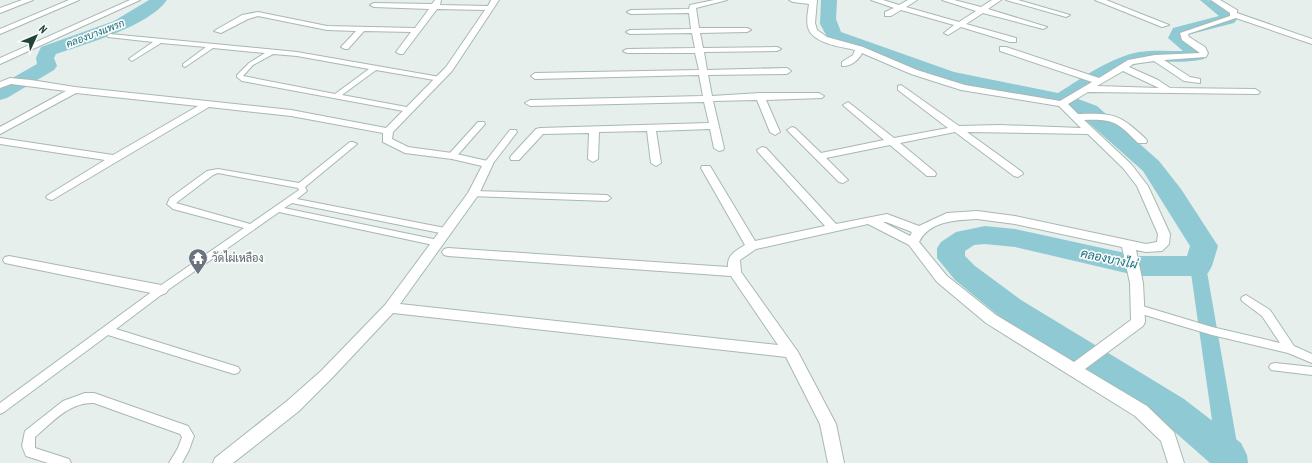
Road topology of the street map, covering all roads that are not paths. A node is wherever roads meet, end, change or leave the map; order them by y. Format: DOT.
graph roads {
  1 [pos="29,0"];
  2 [pos="75,0"];
  3 [pos="136,0"];
  4 [pos="440,0"];
  5 [pos="495,0"];
  6 [pos="723,0"];
  7 [pos="794,0"];
  8 [pos="875,0"];
  9 [pos="913,0"];
  10 [pos="946,0"];
  11 [pos="997,0"];
  12 [pos="1010,0"];
  13 [pos="1099,0"];
  14 [pos="1216,0"];
  15 [pos="813,1"];
  16 [pos="374,5"];
  17 [pos="434,7"];
  18 [pos="900,7"];
  19 [pos="490,8"];
  20 [pos="983,10"];
  21 [pos="0,11"];
  22 [pos="631,12"];
  23 [pos="692,12"];
  24 [pos="888,14"];
  25 [pos="1066,15"];
  26 [pos="1234,16"];
  27 [pos="961,24"];
  28 [pos="1165,25"];
  29 [pos="1043,27"];
  30 [pos="361,30"];
  31 [pos="417,30"];
  32 [pos="696,30"];
  33 [pos="747,30"];
  34 [pos="218,31"];
  35 [pos="0,32"];
  36 [pos="630,32"];
  37 [pos="948,33"];
  38 [pos="110,36"];
  39 [pos="1286,38"];
  40 [pos="1013,40"];
  41 [pos="159,41"];
  42 [pos="1312,42"];
  43 [pos="213,45"];
  44 [pos="344,48"];
  45 [pos="777,49"];
  46 [pos="860,49"];
  47 [pos="1003,49"];
  48 [pos="700,50"];
  49 [pos="274,51"];
  50 [pos="627,51"];
  51 [pos="400,52"];
  52 [pos="1155,58"];
  53 [pos="132,59"];
  54 [pos="0,61"];
  55 [pos="845,64"];
  56 [pos="185,65"];
  57 [pos="375,67"];
  58 [pos="1122,67"];
  59 [pos="786,71"];
  60 [pos="704,73"];
  61 [pos="535,76"];
  62 [pos="440,79"];
  63 [pos="1099,81"];
  64 [pos="1197,82"];
  65 [pos="0,85"];
  66 [pos="901,88"];
  67 [pos="1166,88"];
  68 [pos="1085,89"];
  69 [pos="75,90"];
  70 [pos="1255,92"];
  71 [pos="337,96"];
  72 [pos="760,96"];
  73 [pos="819,96"];
  74 [pos="708,98"];
  75 [pos="1067,101"];
  76 [pos="530,103"];
  77 [pos="208,104"];
  78 [pos="848,106"];
  79 [pos="409,110"];
  80 [pos="1077,117"];
  81 [pos="480,124"];
  82 [pos="715,126"];
  83 [pos="651,127"];
  84 [pos="594,129"];
  85 [pos="956,129"];
  86 [pos="792,130"];
  87 [pos="1092,130"];
  88 [pos="0,131"];
  89 [pos="388,131"];
  90 [pos="513,132"];
  91 [pos="775,132"];
  92 [pos="0,141"];
  93 [pos="1142,141"];
  94 [pos="892,142"];
  95 [pos="353,144"];
  96 [pos="719,148"];
  97 [pos="762,150"];
  98 [pos="452,156"];
  99 [pos="819,156"];
  100 [pos="115,158"];
  101 [pos="515,158"];
  102 [pos="593,159"];
  103 [pos="656,163"];
  104 [pos="488,164"];
  105 [pos="706,168"];
  106 [pos="931,174"];
  107 [pos="1018,174"];
  108 [pos="843,180"];
  109 [pos="301,186"];
  110 [pos="473,194"];
  111 [pos="52,197"];
  112 [pos="607,198"];
  113 [pos="290,200"];
  114 [pos="277,210"];
  115 [pos="253,227"];
  116 [pos="833,227"];
  117 [pos="916,236"];
  118 [pos="444,242"];
  119 [pos="752,246"];
  120 [pos="1130,249"];
  121 [pos="9,260"];
  122 [pos="735,272"];
  123 [pos="161,290"];
  124 [pos="1246,299"];
  125 [pos="390,308"];
  126 [pos="1139,309"];
  127 [pos="106,330"];
  128 [pos="1290,349"];
  129 [pos="791,352"];
  130 [pos="1312,359"];
  131 [pos="1078,367"];
  132 [pos="1275,367"];
  133 [pos="234,370"];
  134 [pos="1312,371"];
  135 [pos="0,409"];
  136 [pos="65,463"];
  137 [pos="175,463"];
  138 [pos="221,463"];
  139 [pos="836,463"];
  140 [pos="1176,463"];
  1 -- 21 [label="street"];
  2 -- 35 [label="street"];
  3 -- 54 [label="street"];
  4 -- 17 [label="street"];
  5 -- 19 [label="street"];
  6 -- 23 [label="street"];
  7 -- 15 [label="street"];
  8 -- 18 [label="street"];
  9 -- 18 [label="street"];
  10 -- 20 [label="street"];
  11 -- 20 [label="street"];
  12 -- 25 [label="street"];
  13 -- 28 [label="street"];
  14 -- 26 [label="street"];
  15 -- 46 [label="street"];
  16 -- 17 [label="street"];
  17 -- 19 [label="street"];
  17 -- 31 [label="street"];
  18 -- 24 [label="street"];
  18 -- 27 [label="street"];
  19 -- 62 [label="street"];
  20 -- 27 [label="street"];
  20 -- 29 [label="street"];
  22 -- 23 [label="street"];
  23 -- 32 [label="street"];
  26 -- 39 [label="street"];
  26 -- 42 [label="street"];
  26 -- 52 [label="street"];
  27 -- 37 [label="street"];
  27 -- 40 [label="street"];
  30 -- 31 [label="street"];
  30 -- 34 [label="street"];
  30 -- 44 [label="street"];
  31 -- 51 [label="street"];
  32 -- 33 [label="street"];
  32 -- 36 [label="street"];
  32 -- 48 [label="street"];
  38 -- 41 [label="lane"];
  41 -- 43 [label="lane"];
  41 -- 53 [label="lane"];
  43 -- 49 [label="lane"];
  43 -- 56 [label="lane"];
  45 -- 48 [label="street"];
  46 -- 55 [label="street"];
  46 -- 75 [label="street"];
  47 -- 63 [label="street"];
  48 -- 50 [label="street"];
  48 -- 60 [label="street"];
  49 -- 57 [label="lane"];
  49 -- 71 [label="lane"];
  52 -- 58 [label="street"];
  52 -- 64 [label="street"];
  57 -- 62 [label="lane"];
  57 -- 71 [label="lane"];
  58 -- 63 [label="street"];
  58 -- 67 [label="street"];
  59 -- 60 [label="street"];
  60 -- 61 [label="street"];
  60 -- 74 [label="street"];
  62 -- 79 [label="street"];
  63 -- 68 [label="street"];
  65 -- 69 [label="street"];
  66 -- 85 [label="street"];
  68 -- 70 [label="street"];
  68 -- 75 [label="street"];
  69 -- 77 [label="street"];
  69 -- 88 [label="street"];
  71 -- 79 [label="lane"];
  72 -- 73 [label="street"];
  72 -- 74 [label="street"];
  72 -- 91 [label="street"];
  74 -- 76 [label="street"];
  74 -- 82 [label="street"];
  75 -- 80 [label="street"];
  77 -- 89 [label="street"];
  77 -- 100 [label="street"];
  78 -- 94 [label="street"];
  79 -- 89 [label="street"];
  80 -- 87 [label="street"];
  80 -- 93 [label="street"];
  81 -- 98 [label="lane"];
  82 -- 83 [label="street"];
  82 -- 96 [label="street"];
  83 -- 84 [label="street"];
  83 -- 103 [label="street"];
  84 -- 101 [label="street"];
  84 -- 102 [label="street"];
  85 -- 87 [label="street"];
  85 -- 94 [label="street"];
  85 -- 107 [label="street"];
  86 -- 99 [label="street"];
  87 -- 120 [label="street"];
  89 -- 98 [label="street"];
  90 -- 104 [label="lane"];
  92 -- 100 [label="street"];
  94 -- 99 [label="street"];
  94 -- 106 [label="street"];
  95 -- 109 [label="lane"];
  97 -- 116 [label="street"];
  98 -- 104 [label="street"];
  99 -- 108 [label="street"];
  100 -- 111 [label="street"];
  104 -- 110 [label="street"];
  105 -- 119 [label="street"];
  109 -- 113 [label="lane"];
  109 -- 115 [label="lane"];
  110 -- 112 [label="lane"];
  110 -- 118 [label="street"];
  113 -- 114 [label="lane"];
  113 -- 118 [label="lane"];
  114 -- 115 [label="lane"];
  114 -- 118 [label="lane"];
  115 -- 123 [label="lane"];
  116 -- 117 [label="street"];
  116 -- 119 [label="street"];
  117 -- 120 [label="street"];
  117 -- 131 [label="street"];
  118 -- 122 [label="street"];
  118 -- 125 [label="street"];
  119 -- 122 [label="street"];
  120 -- 126 [label="street"];
  121 -- 123 [label="street"];
  122 -- 129 [label="street"];
  123 -- 127 [label="lane"];
  124 -- 128 [label="lane"];
  125 -- 129 [label="street"];
  125 -- 138 [label="street"];
  126 -- 128 [label="lane"];
  126 -- 131 [label="street"];
  127 -- 133 [label="lane"];
  127 -- 135 [label="lane"];
  128 -- 130 [label="lane"];
  129 -- 139 [label="street"];
  131 -- 140 [label="street"];
  132 -- 134 [label="lane"];
  136 -- 137 [label="lane"];
}
